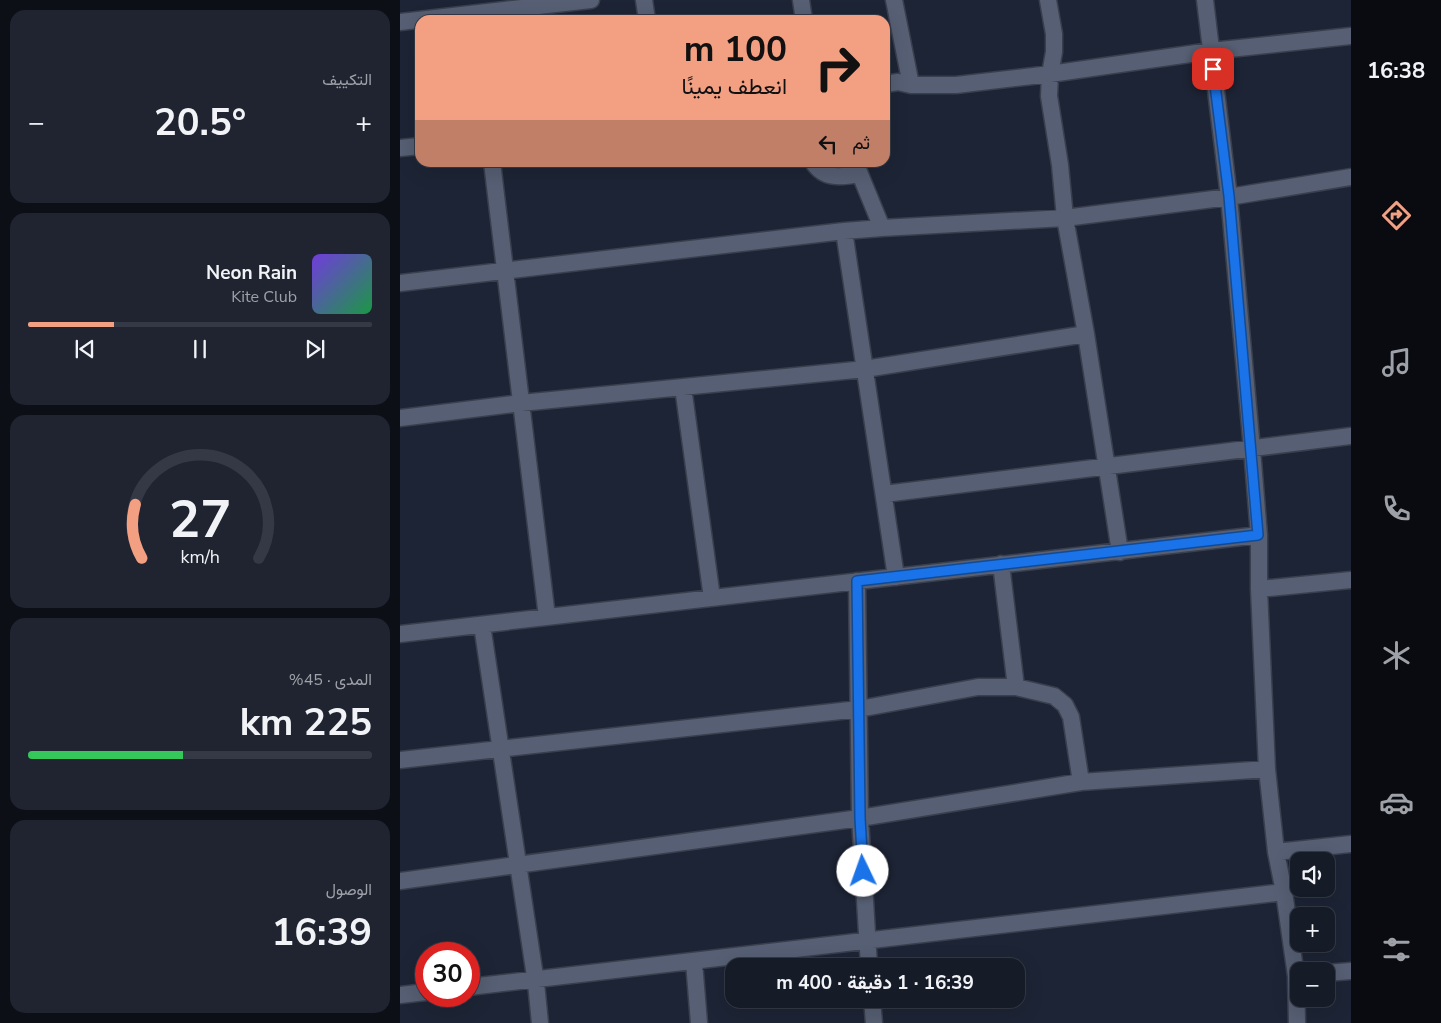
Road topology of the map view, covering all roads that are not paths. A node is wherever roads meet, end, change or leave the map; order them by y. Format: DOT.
graph roads {
  1 [pos="583,0"];
  2 [pos="644,0"];
  3 [pos="801,0"];
  4 [pos="894,0"];
  5 [pos="1048,0"];
  6 [pos="1205,0"];
  7 [pos="473,11"];
  8 [pos="446,15"];
  9 [pos="646,15"];
  10 [pos="803,15"];
  11 [pos="415,20"];
  12 [pos="400,22"];
  13 [pos="1351,36"];
  14 [pos="1211,51"];
  15 [pos="1050,74"];
  16 [pos="890,83"];
  17 [pos="911,85"];
  18 [pos="415,146"];
  19 [pos="400,148"];
  20 [pos="493,167"];
  21 [pos="816,167"];
  22 [pos="858,168"];
  23 [pos="1351,177"];
  24 [pos="1229,196"];
  25 [pos="1065,218"];
  26 [pos="882,228"];
  27 [pos="844,232"];
  28 [pos="505,271"];
  29 [pos="400,283"];
  30 [pos="1086,334"];
  31 [pos="865,369"];
  32 [pos="683,387"];
  33 [pos="521,403"];
  34 [pos="400,418"];
  35 [pos="1351,436"];
  36 [pos="1252,449"];
  37 [pos="1106,467"];
  38 [pos="884,494"];
  39 [pos="1258,535"];
  40 [pos="1120,552"];
  41 [pos="1001,564"];
  42 [pos="896,577"];
  43 [pos="1351,580"];
  44 [pos="857,581"];
  45 [pos="1258,589"];
  46 [pos="712,598"];
  47 [pos="547,617"];
  48 [pos="482,624"];
  49 [pos="400,634"];
  50 [pos="1016,687"];
  51 [pos="859,709"];
  52 [pos="501,748"];
  53 [pos="400,760"];
  54 [pos="1267,769"];
  55 [pos="1081,782"];
  56 [pos="860,818"];
  57 [pos="1351,844"];
  58 [pos="1276,852"];
  59 [pos="518,864"];
  60 [pos="400,881"];
  61 [pos="1284,892"];
  62 [pos="867,942"];
  63 [pos="868,958"];
  64 [pos="694,962"];
  65 [pos="1295,962"];
  66 [pos="1351,970"];
  67 [pos="1335,972"];
  68 [pos="536,980"];
  69 [pos="480,986"];
  70 [pos="415,993"];
  71 [pos="400,995"];
  72 [pos="1297,1007"];
  73 [pos="873,1008"];
  74 [pos="540,1023"];
  75 [pos="699,1023"];
  76 [pos="874,1023"];
  77 [pos="1297,1023"];
  1 -- 7 [label="street"];
  2 -- 9 [label="street"];
  3 -- 10 [label="street"];
  4 -- 17 [label="street"];
  5 -- 15 [label="street"];
  6 -- 14 [label="street"];
  7 -- 8 [label="street"];
  11 -- 12 [label="street"];
  13 -- 14 [label="street"];
  14 -- 15 [label="street"];
  14 -- 24 [label="street"];
  15 -- 17 [label="street"];
  15 -- 25 [label="street"];
  16 -- 17 [label="street"];
  18 -- 19 [label="street"];
  20 -- 28 [label="street"];
  21 -- 22 [label="street"];
  22 -- 26 [label="street"];
  23 -- 24 [label="street"];
  24 -- 25 [label="street"];
  24 -- 36 [label="street"];
  25 -- 26 [label="street"];
  25 -- 30 [label="street"];
  26 -- 27 [label="street"];
  27 -- 28 [label="street"];
  27 -- 31 [label="street"];
  28 -- 29 [label="street"];
  28 -- 33 [label="street"];
  30 -- 31 [label="street"];
  30 -- 37 [label="street"];
  31 -- 32 [label="street"];
  31 -- 38 [label="street"];
  32 -- 33 [label="street"];
  32 -- 46 [label="street"];
  33 -- 34 [label="street"];
  33 -- 47 [label="street"];
  35 -- 36 [label="street"];
  36 -- 37 [label="street"];
  36 -- 39 [label="street"];
  37 -- 38 [label="street"];
  37 -- 40 [label="street"];
  38 -- 42 [label="street"];
  39 -- 40 [label="street"];
  39 -- 45 [label="street"];
  40 -- 41 [label="street"];
  41 -- 42 [label="street"];
  41 -- 50 [label="street"];
  42 -- 44 [label="street"];
  43 -- 45 [label="street"];
  44 -- 46 [label="street"];
  44 -- 51 [label="street"];
  45 -- 54 [label="street"];
  46 -- 47 [label="street"];
  47 -- 48 [label="street"];
  48 -- 49 [label="street"];
  48 -- 52 [label="street"];
  50 -- 51 [label="street"];
  50 -- 55 [label="street"];
  51 -- 52 [label="street"];
  51 -- 56 [label="street"];
  52 -- 53 [label="street"];
  52 -- 59 [label="street"];
  54 -- 55 [label="street"];
  54 -- 58 [label="street"];
  55 -- 56 [label="street"];
  56 -- 59 [label="street"];
  56 -- 62 [label="street"];
  57 -- 58 [label="street"];
  58 -- 61 [label="street"];
  59 -- 60 [label="street"];
  59 -- 68 [label="street"];
  61 -- 62 [label="street"];
  61 -- 65 [label="street"];
  62 -- 63 [label="street"];
  62 -- 64 [label="street"];
  64 -- 68 [label="street"];
  64 -- 75 [label="street"];
  66 -- 67 [label="street"];
  68 -- 69 [label="street"];
  68 -- 74 [label="street"];
  70 -- 71 [label="street"];
  72 -- 77 [label="street"];
  73 -- 76 [label="street"];
}
